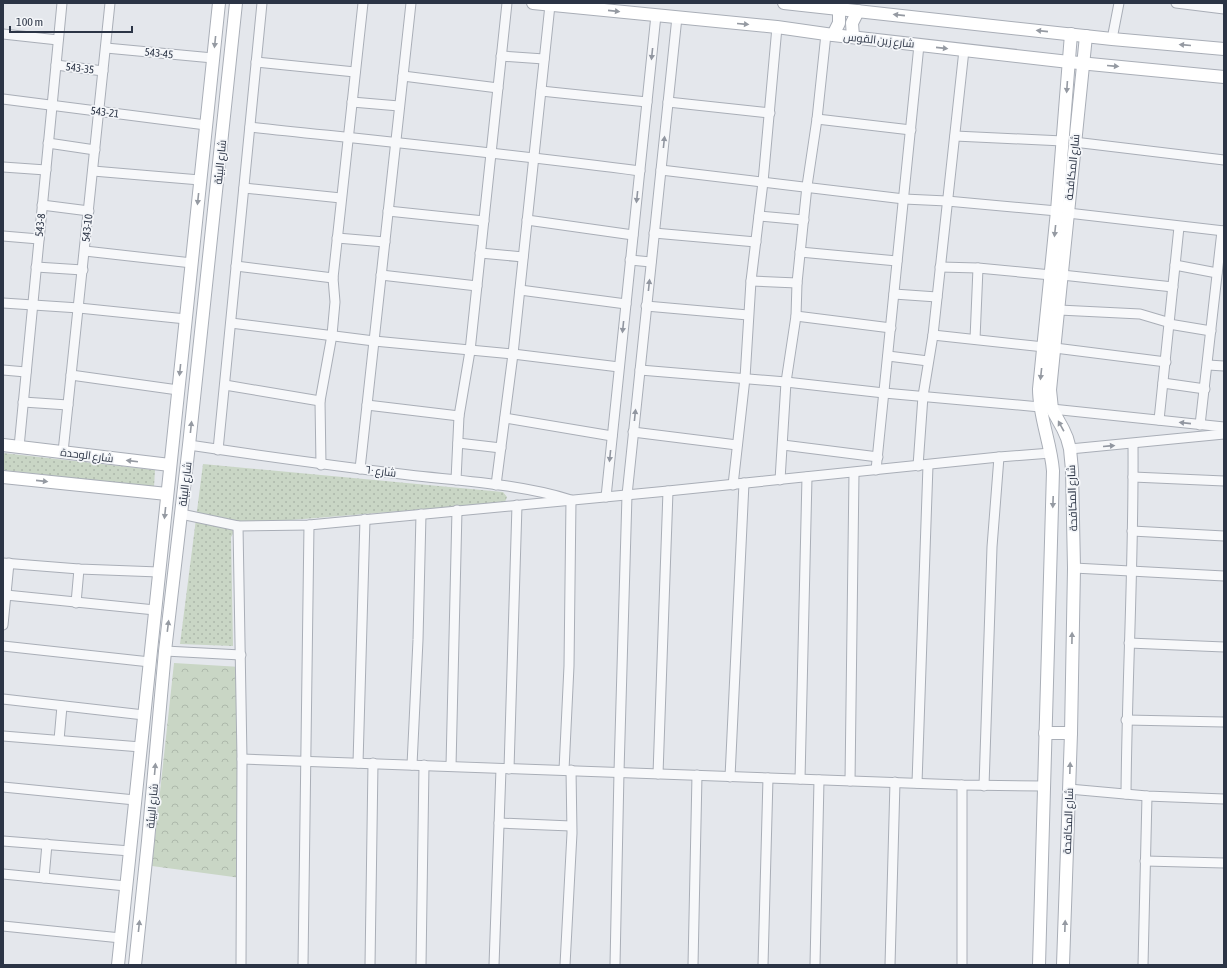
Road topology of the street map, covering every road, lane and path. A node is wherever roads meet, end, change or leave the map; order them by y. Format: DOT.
graph roads {
  1 [pos="62,3"];
  2 [pos="110,3"];
  3 [pos="219,3"];
  4 [pos="236,3"];
  5 [pos="262,3"];
  6 [pos="363,3"];
  7 [pos="410,3"];
  8 [pos="507,3"];
  9 [pos="533,3"];
  10 [pos="784,3"];
  11 [pos="1119,3"];
  12 [pos="1176,3"];
  13 [pos="550,5"];
  14 [pos="814,5"];
  15 [pos="838,9"];
  16 [pos="1224,9"];
  17 [pos="858,11"];
  18 [pos="656,15"];
  19 [pos="677,17"];
  20 [pos="777,27"];
  21 [pos="3,34"];
  22 [pos="1071,34"];
  23 [pos="829,35"];
  24 [pos="1086,36"];
  25 [pos="853,38"];
  26 [pos="1112,39"];
  27 [pos="58,40"];
  28 [pos="919,45"];
  29 [pos="106,48"];
  30 [pos="1224,49"];
  31 [pos="964,50"];
  32 [pos="501,56"];
  33 [pos="213,58"];
  34 [pos="544,59"];
  35 [pos="256,62"];
  36 [pos="1069,62"];
  37 [pos="1083,64"];
  38 [pos="56,65"];
  39 [pos="103,71"];
  40 [pos="355,72"];
  41 [pos="403,76"];
  42 [pos="1224,77"];
  43 [pos="498,88"];
  44 [pos="541,91"];
  45 [pos="3,99"];
  46 [pos="352,102"];
  47 [pos="647,102"];
  48 [pos="668,102"];
  49 [pos="52,105"];
  50 [pos="400,106"];
  51 [pos="99,111"];
  52 [pos="770,113"];
  53 [pos="817,119"];
  54 [pos="206,125"];
  55 [pos="250,127"];
  56 [pos="911,130"];
  57 [pos="955,136"];
  58 [pos="348,138"];
  59 [pos="1069,141"];
  60 [pos="395,143"];
  61 [pos="48,144"];
  62 [pos="95,150"];
  63 [pos="491,154"];
  64 [pos="534,157"];
  65 [pos="1224,160"];
  66 [pos="3,167"];
  67 [pos="46,170"];
  68 [pos="661,170"];
  69 [pos="93,171"];
  70 [pos="640,171"];
  71 [pos="200,180"];
  72 [pos="763,182"];
  73 [pos="807,186"];
  74 [pos="244,188"];
  75 [pos="341,198"];
  76 [pos="904,199"];
  77 [pos="947,201"];
  78 [pos="42,205"];
  79 [pos="89,211"];
  80 [pos="388,212"];
  81 [pos="1062,212"];
  82 [pos="759,216"];
  83 [pos="527,220"];
  84 [pos="804,220"];
  85 [pos="484,221"];
  86 [pos="1179,227"];
  87 [pos="1223,231"];
  88 [pos="654,233"];
  89 [pos="3,236"];
  90 [pos="633,236"];
  91 [pos="337,238"];
  92 [pos="39,239"];
  93 [pos="385,242"];
  94 [pos="756,242"];
  95 [pos="84,251"];
  96 [pos="800,252"];
  97 [pos="480,253"];
  98 [pos="523,257"];
  99 [pos="630,260"];
  100 [pos="898,261"];
  101 [pos="651,262"];
  102 [pos="192,263"];
  103 [pos="1175,265"];
  104 [pos="236,266"];
  105 [pos="36,267"];
  106 [pos="940,267"];
  107 [pos="978,268"];
  108 [pos="83,270"];
  109 [pos="1217,273"];
  110 [pos="381,275"];
  111 [pos="1056,275"];
  112 [pos="333,278"];
  113 [pos="751,281"];
  114 [pos="797,283"];
  115 [pos="476,286"];
  116 [pos="1173,287"];
  117 [pos="520,290"];
  118 [pos="894,294"];
  119 [pos="937,297"];
  120 [pos="1219,297"];
  121 [pos="3,303"];
  122 [pos="626,304"];
  123 [pos="33,306"];
  124 [pos="646,306"];
  125 [pos="78,308"];
  126 [pos="1059,310"];
  127 [pos="748,316"];
  128 [pos="796,316"];
  129 [pos="186,320"];
  130 [pos="230,323"];
  131 [pos="1169,324"];
  132 [pos="891,328"];
  133 [pos="1211,331"];
  134 [pos="332,335"];
  135 [pos="933,335"];
  136 [pos="975,339"];
  137 [pos="374,341"];
  138 [pos="1050,347"];
  139 [pos="183,350"];
  140 [pos="470,351"];
  141 [pos="200,352"];
  142 [pos="513,354"];
  143 [pos="888,356"];
  144 [pos="928,361"];
  145 [pos="1166,362"];
  146 [pos="1208,365"];
  147 [pos="1224,366"];
  148 [pos="619,367"];
  149 [pos="3,370"];
  150 [pos="640,370"];
  151 [pos="26,372"];
  152 [pos="71,375"];
  153 [pos="745,378"];
  154 [pos="786,382"];
  155 [pos="1163,383"];
  156 [pos="225,385"];
  157 [pos="1205,389"];
  158 [pos="178,390"];
  159 [pos="884,393"];
  160 [pos="923,396"];
  161 [pos="320,401"];
  162 [pos="23,402"];
  163 [pos="68,405"];
  164 [pos="367,405"];
  165 [pos="1046,408"];
  166 [pos="459,416"];
  167 [pos="505,418"];
  168 [pos="1159,420"];
  169 [pos="1200,424"];
  170 [pos="1224,427"];
  171 [pos="633,432"];
  172 [pos="1224,434"];
  173 [pos="612,436"];
  174 [pos="458,443"];
  175 [pos="737,444"];
  176 [pos="1133,444"];
  177 [pos="3,445"];
  178 [pos="189,445"];
  179 [pos="783,446"];
  180 [pos="19,447"];
  181 [pos="501,448"];
  182 [pos="1070,449"];
  183 [pos="218,450"];
  184 [pos="63,452"];
  185 [pos="1051,453"];
  186 [pos="878,457"];
  187 [pos="998,457"];
  188 [pos="170,465"];
  189 [pos="321,465"];
  190 [pos="928,465"];
  191 [pos="918,466"];
  192 [pos="360,469"];
  193 [pos="876,470"];
  194 [pos="854,472"];
  195 [pos="3,477"];
  196 [pos="807,477"];
  197 [pos="1133,477"];
  198 [pos="456,480"];
  199 [pos="780,480"];
  200 [pos="1224,481"];
  201 [pos="744,483"];
  202 [pos="733,484"];
  203 [pos="496,485"];
  204 [pos="668,491"];
  205 [pos="167,494"];
  206 [pos="627,495"];
  207 [pos="606,497"];
  208 [pos="571,500"];
  209 [pos="517,505"];
  210 [pos="457,510"];
  211 [pos="181,514"];
  212 [pos="421,514"];
  213 [pos="365,519"];
  214 [pos="309,525"];
  215 [pos="238,526"];
  216 [pos="1132,531"];
  217 [pos="1224,536"];
  218 [pos="6,563"];
  219 [pos="1074,568"];
  220 [pos="79,569"];
  221 [pos="1132,571"];
  222 [pos="159,572"];
  223 [pos="1224,576"];
  224 [pos="6,595"];
  225 [pos="76,603"];
  226 [pos="155,610"];
  227 [pos="3,625"];
  228 [pos="1129,643"];
  229 [pos="3,646"];
  230 [pos="1224,647"];
  231 [pos="166,651"];
  232 [pos="241,656"];
  233 [pos="150,662"];
  234 [pos="3,699"];
  235 [pos="62,706"];
  236 [pos="144,715"];
  237 [pos="1126,720"];
  238 [pos="1224,722"];
  239 [pos="1045,733"];
  240 [pos="1071,733"];
  241 [pos="3,736"];
  242 [pos="59,740"];
  243 [pos="141,747"];
  244 [pos="242,758"];
  245 [pos="306,761"];
  246 [pos="358,763"];
  247 [pos="373,763"];
  248 [pos="412,765"];
  249 [pos="424,765"];
  250 [pos="451,766"];
  251 [pos="505,769"];
  252 [pos="568,770"];
  253 [pos="619,772"];
  254 [pos="658,774"];
  255 [pos="697,775"];
  256 [pos="730,777"];
  257 [pos="768,778"];
  258 [pos="800,779"];
  259 [pos="819,780"];
  260 [pos="850,781"];
  261 [pos="895,782"];
  262 [pos="917,783"];
  263 [pos="962,785"];
  264 [pos="984,786"];
  265 [pos="1043,786"];
  266 [pos="3,787"];
  267 [pos="1069,789"];
  268 [pos="1126,794"];
  269 [pos="1147,796"];
  270 [pos="1224,798"];
  271 [pos="135,800"];
  272 [pos="499,823"];
  273 [pos="571,826"];
  274 [pos="3,841"];
  275 [pos="148,842"];
  276 [pos="47,844"];
  277 [pos="131,845"];
  278 [pos="1145,861"];
  279 [pos="1224,863"];
  280 [pos="3,874"];
  281 [pos="44,878"];
  282 [pos="126,886"];
  283 [pos="3,926"];
  284 [pos="121,938"];
  285 [pos="118,965"];
  286 [pos="135,965"];
  287 [pos="241,965"];
  288 [pos="302,965"];
  289 [pos="370,965"];
  290 [pos="421,965"];
  291 [pos="494,965"];
  292 [pos="565,965"];
  293 [pos="615,965"];
  294 [pos="693,965"];
  295 [pos="763,965"];
  296 [pos="815,965"];
  297 [pos="890,965"];
  298 [pos="962,965"];
  299 [pos="1039,965"];
  300 [pos="1063,965"];
  301 [pos="1143,965"];
  1 -- 27 [label="street, 543-8"];
  2 -- 29 [label="street, 543-10"];
  3 -- 33 [label="street, شارع البيئة, one-way"];
  4 -- 141 [label="street, شارع البيئة"];
  5 -- 35 [label="street"];
  6 -- 40 [label="street"];
  7 -- 41 [label="street"];
  8 -- 32 [label="street"];
  9 -- 13 [label="street, شارع زين القوس"];
  10 -- 14 [label="street"];
  11 -- 26 [label="street"];
  12 -- 16 [label="street"];
  13 -- 18 [label="street, شارع زين القوس, one-way"];
  13 -- 34 [label="street"];
  14 -- 15 [label="street"];
  15 -- 17 [label="street"];
  15 -- 23 [label="street"];
  22 -- 17 [label="street, one-way"];
  17 -- 25 [label="street"];
  18 -- 19 [label="street, شارع زين القوس"];
  18 -- 47 [label="street, one-way"];
  19 -- 20 [label="street, شارع زين القوس, one-way"];
  19 -- 48 [label="street"];
  20 -- 23 [label="street, شارع زين القوس"];
  20 -- 52 [label="street"];
  21 -- 27 [label="street"];
  22 -- 24 [label="street"];
  22 -- 36 [label="street, شارع المكافحة"];
  23 -- 25 [label="street, شارع زين القوس"];
  23 -- 53 [label="street"];
  24 -- 26 [label="street"];
  24 -- 37 [label="street, شارع المكافحة"];
  25 -- 28 [label="street, شارع زين القوس"];
  30 -- 26 [label="street, one-way"];
  27 -- 38 [label="street, 543-8"];
  28 -- 31 [label="street, شارع زين القوس, one-way"];
  28 -- 56 [label="street"];
  29 -- 33 [label="street, 543-45"];
  29 -- 39 [label="street, 543-10"];
  31 -- 36 [label="street, شارع زين القوس"];
  31 -- 57 [label="street"];
  32 -- 34 [label="street"];
  32 -- 43 [label="street"];
  33 -- 54 [label="street, شارع البيئة"];
  34 -- 44 [label="street"];
  35 -- 40 [label="street"];
  35 -- 55 [label="street"];
  36 -- 37 [label="street, شارع زين القوس"];
  36 -- 59 [label="street, شارع المكافحة, one-way"];
  37 -- 42 [label="street, شارع زين القوس, one-way"];
  37 -- 59 [label="street, شارع المكافحة"];
  38 -- 39 [label="street, 543-35"];
  38 -- 49 [label="street, 543-8"];
  39 -- 51 [label="street, 543-10"];
  40 -- 46 [label="street"];
  41 -- 43 [label="street"];
  41 -- 50 [label="street"];
  43 -- 63 [label="street"];
  44 -- 47 [label="street"];
  44 -- 64 [label="street"];
  45 -- 49 [label="street, 543-21"];
  46 -- 50 [label="street"];
  46 -- 58 [label="street"];
  47 -- 70 [label="street"];
  48 -- 52 [label="street"];
  68 -- 48 [label="street, one-way"];
  49 -- 51 [label="street, 543-21"];
  49 -- 61 [label="street, 543-8"];
  50 -- 60 [label="street"];
  51 -- 54 [label="street, 543-21"];
  51 -- 62 [label="street, 543-10"];
  52 -- 72 [label="street"];
  53 -- 56 [label="street"];
  53 -- 73 [label="street"];
  54 -- 71 [label="street, شارع البيئة"];
  55 -- 58 [label="street"];
  55 -- 74 [label="street"];
  56 -- 76 [label="street"];
  57 -- 59 [label="street"];
  57 -- 77 [label="street"];
  58 -- 60 [label="street"];
  58 -- 75 [label="street"];
  59 -- 65 [label="street"];
  59 -- 81 [label="street, شارع المكافحة"];
  60 -- 63 [label="street"];
  60 -- 80 [label="street"];
  61 -- 62 [label="street"];
  61 -- 67 [label="street, 543-8"];
  62 -- 69 [label="street, 543-10"];
  63 -- 64 [label="street"];
  63 -- 85 [label="street"];
  64 -- 70 [label="street"];
  64 -- 83 [label="street"];
  66 -- 67 [label="street"];
  67 -- 78 [label="street, 543-8"];
  68 -- 72 [label="street"];
  68 -- 88 [label="street"];
  69 -- 71 [label="street"];
  69 -- 79 [label="street, 543-10"];
  70 -- 90 [label="street, one-way"];
  71 -- 102 [label="street, شارع البيئة, one-way"];
  72 -- 73 [label="street"];
  72 -- 82 [label="street"];
  73 -- 76 [label="street"];
  73 -- 84 [label="street"];
  74 -- 75 [label="street"];
  74 -- 104 [label="street"];
  75 -- 91 [label="street"];
  76 -- 77 [label="street"];
  76 -- 100 [label="street"];
  77 -- 81 [label="street"];
  77 -- 106 [label="street"];
  78 -- 79 [label="street"];
  78 -- 92 [label="street, 543-8"];
  79 -- 95 [label="street, 543-10"];
  80 -- 85 [label="street"];
  80 -- 93 [label="street"];
  81 -- 86 [label="street"];
  81 -- 111 [label="street, شارع المكافحة"];
  82 -- 84 [label="street"];
  82 -- 94 [label="street"];
  83 -- 90 [label="street"];
  83 -- 98 [label="street"];
  84 -- 96 [label="street"];
  85 -- 97 [label="street"];
  86 -- 87 [label="street"];
  86 -- 103 [label="street"];
  87 -- 109 [label="street"];
  88 -- 94 [label="street"];
  88 -- 101 [label="street"];
  89 -- 92 [label="street"];
  90 -- 99 [label="street"];
  91 -- 93 [label="street"];
  91 -- 112 [label="street"];
  92 -- 105 [label="street, 543-8"];
  93 -- 110 [label="street"];
  94 -- 113 [label="street"];
  95 -- 102 [label="street"];
  95 -- 108 [label="street, 543-10"];
  96 -- 100 [label="street"];
  96 -- 114 [label="street"];
  97 -- 98 [label="street"];
  97 -- 115 [label="street"];
  98 -- 117 [label="street"];
  99 -- 101 [label="street"];
  99 -- 122 [label="street"];
  100 -- 118 [label="street"];
  124 -- 101 [label="street, one-way"];
  102 -- 129 [label="street, شارع البيئة"];
  103 -- 109 [label="street"];
  103 -- 116 [label="street"];
  104 -- 112 [label="street"];
  104 -- 130 [label="street"];
  105 -- 108 [label="street"];
  105 -- 123 [label="street, 543-8"];
  106 -- 107 [label="street"];
  106 -- 119 [label="street"];
  107 -- 111 [label="street"];
  107 -- 136 [label="street"];
  108 -- 125 [label="street, 543-10"];
  109 -- 120 [label="street"];
  110 -- 115 [label="street"];
  110 -- 137 [label="street"];
  111 -- 116 [label="street"];
  111 -- 126 [label="street, شارع المكافحة"];
  111 -- 138 [label="street, شارع المكافحة"];
  112 -- 134 [label="street"];
  113 -- 114 [label="street"];
  113 -- 127 [label="street"];
  114 -- 128 [label="street"];
  115 -- 140 [label="street"];
  116 -- 131 [label="street"];
  117 -- 122 [label="street"];
  117 -- 142 [label="street"];
  118 -- 119 [label="street"];
  118 -- 132 [label="street"];
  119 -- 135 [label="street"];
  120 -- 133 [label="street"];
  121 -- 123 [label="street"];
  122 -- 148 [label="street, one-way"];
  123 -- 125 [label="street"];
  123 -- 151 [label="street, 543-8"];
  124 -- 127 [label="street"];
  124 -- 150 [label="street"];
  125 -- 129 [label="street"];
  125 -- 152 [label="street, 543-10"];
  126 -- 131 [label="street"];
  126 -- 138 [label="street, شارع المكافحة"];
  127 -- 153 [label="street"];
  128 -- 132 [label="street"];
  128 -- 154 [label="street"];
  129 -- 139 [label="street, شارع البيئة"];
  130 -- 134 [label="street"];
  130 -- 156 [label="street"];
  131 -- 133 [label="street"];
  131 -- 145 [label="street"];
  132 -- 143 [label="street"];
  133 -- 146 [label="street"];
  134 -- 137 [label="street"];
  134 -- 161 [label="street"];
  135 -- 136 [label="street"];
  135 -- 144 [label="street"];
  136 -- 138 [label="street"];
  137 -- 140 [label="street"];
  137 -- 164 [label="street"];
  138 -- 145 [label="street"];
  138 -- 165 [label="street, شارع المكافحة"];
  139 -- 141 [label="street"];
  139 -- 158 [label="street, شارع البيئة, one-way"];
  140 -- 142 [label="street"];
  140 -- 166 [label="street"];
  178 -- 141 [label="street, شارع البيئة, one-way"];
  142 -- 148 [label="street"];
  142 -- 167 [label="street"];
  143 -- 144 [label="street"];
  143 -- 159 [label="street"];
  144 -- 160 [label="street"];
  145 -- 155 [label="street"];
  146 -- 147 [label="street"];
  146 -- 157 [label="street"];
  148 -- 173 [label="street"];
  149 -- 151 [label="street"];
  150 -- 153 [label="street"];
  171 -- 150 [label="street, one-way"];
  151 -- 162 [label="street, 543-8"];
  152 -- 158 [label="street"];
  152 -- 163 [label="street, 543-10"];
  153 -- 154 [label="street"];
  153 -- 175 [label="street"];
  154 -- 159 [label="street"];
  154 -- 179 [label="street"];
  155 -- 157 [label="street"];
  155 -- 168 [label="street"];
  156 -- 161 [label="street"];
  156 -- 183 [label="street"];
  157 -- 169 [label="street"];
  158 -- 188 [label="street, شارع البيئة"];
  159 -- 160 [label="street"];
  159 -- 186 [label="street"];
  160 -- 165 [label="street"];
  160 -- 191 [label="street"];
  161 -- 189 [label="street"];
  162 -- 163 [label="street"];
  162 -- 180 [label="street, 543-8"];
  163 -- 184 [label="street, 543-10"];
  164 -- 166 [label="street"];
  164 -- 192 [label="street"];
  165 -- 168 [label="street"];
  182 -- 165 [label="street, شارع المكافحة, one-way"];
  165 -- 185 [label="street, شارع المكافحة"];
  166 -- 174 [label="street"];
  167 -- 173 [label="street"];
  167 -- 181 [label="street"];
  169 -- 168 [label="street, one-way"];
  169 -- 170 [label="street"];
  171 -- 175 [label="street"];
  171 -- 206 [label="street"];
  172 -- 176 [label="street"];
  173 -- 207 [label="street, one-way"];
  174 -- 181 [label="street"];
  174 -- 198 [label="street"];
  175 -- 202 [label="street"];
  182 -- 176 [label="street, one-way"];
  176 -- 197 [label="street"];
  177 -- 180 [label="street, شارع الوحدة"];
  178 -- 183 [label="street, شارع ٦٠"];
  178 -- 211 [label="street, شارع البيئة"];
  179 -- 186 [label="street"];
  179 -- 199 [label="street"];
  180 -- 184 [label="street, شارع الوحدة"];
  181 -- 203 [label="street"];
  182 -- 219 [label="street, شارع المكافحة"];
  183 -- 189 [label="street, شارع ٦٠"];
  188 -- 184 [label="street, شارع الوحدة, one-way"];
  185 -- 187 [label="street"];
  185 -- 239 [label="street, شارع المكافحة, one-way"];
  186 -- 193 [label="street"];
  187 -- 190 [label="street"];
  187 -- 264 [label="street"];
  188 -- 205 [label="street, شارع البيئة"];
  189 -- 192 [label="street, شارع ٦٠"];
  190 -- 191 [label="street"];
  190 -- 262 [label="street"];
  191 -- 193 [label="street"];
  192 -- 198 [label="street, شارع ٦٠"];
  193 -- 194 [label="street"];
  194 -- 196 [label="street"];
  194 -- 260 [label="street"];
  195 -- 205 [label="street, one-way"];
  196 -- 199 [label="street"];
  196 -- 258 [label="street"];
  197 -- 200 [label="street"];
  197 -- 216 [label="street"];
  198 -- 203 [label="street, شارع ٦٠"];
  199 -- 201 [label="street"];
  201 -- 202 [label="street"];
  201 -- 256 [label="street"];
  202 -- 204 [label="street"];
  203 -- 208 [label="street, شارع ٦٠"];
  204 -- 206 [label="street"];
  204 -- 254 [label="street"];
  205 -- 222 [label="street, شارع البيئة, one-way"];
  206 -- 207 [label="street"];
  206 -- 253 [label="street"];
  207 -- 208 [label="street"];
  208 -- 209 [label="street"];
  208 -- 252 [label="street"];
  209 -- 210 [label="street"];
  209 -- 251 [label="street"];
  210 -- 212 [label="street"];
  210 -- 250 [label="street"];
  211 -- 215 [label="street"];
  231 -- 211 [label="street, شارع البيئة, one-way"];
  212 -- 213 [label="street"];
  212 -- 248 [label="street"];
  213 -- 214 [label="street"];
  213 -- 246 [label="street"];
  214 -- 215 [label="street"];
  214 -- 245 [label="street"];
  215 -- 232 [label="street"];
  216 -- 217 [label="street"];
  216 -- 221 [label="street"];
  218 -- 220 [label="street"];
  218 -- 224 [label="street"];
  219 -- 221 [label="street"];
  240 -- 219 [label="street, شارع المكافحة, one-way"];
  220 -- 222 [label="street"];
  220 -- 225 [label="street"];
  221 -- 223 [label="street"];
  221 -- 228 [label="street"];
  222 -- 226 [label="street, شارع البيئة"];
  224 -- 225 [label="street"];
  224 -- 227 [label="street"];
  225 -- 226 [label="street"];
  226 -- 233 [label="street, شارع البيئة"];
  228 -- 230 [label="street"];
  228 -- 237 [label="street"];
  229 -- 233 [label="street"];
  231 -- 232 [label="street"];
  275 -- 231 [label="street, شارع البيئة, one-way"];
  232 -- 244 [label="street"];
  233 -- 236 [label="street, شارع البيئة"];
  234 -- 235 [label="street"];
  235 -- 236 [label="street"];
  235 -- 242 [label="street"];
  236 -- 243 [label="street, شارع البيئة"];
  237 -- 238 [label="street"];
  237 -- 268 [label="street"];
  239 -- 240 [label="street"];
  239 -- 265 [label="street, شارع المكافحة"];
  267 -- 240 [label="street, شارع المكافحة, one-way"];
  241 -- 242 [label="street"];
  242 -- 243 [label="street"];
  243 -- 271 [label="street, شارع البيئة"];
  244 -- 245 [label="street"];
  244 -- 287 [label="street"];
  245 -- 246 [label="street"];
  245 -- 288 [label="street"];
  246 -- 247 [label="street"];
  247 -- 248 [label="street"];
  247 -- 289 [label="street"];
  248 -- 249 [label="street"];
  249 -- 250 [label="street"];
  249 -- 290 [label="street"];
  250 -- 251 [label="street"];
  251 -- 252 [label="street"];
  251 -- 272 [label="street"];
  252 -- 253 [label="street"];
  252 -- 273 [label="street"];
  253 -- 254 [label="street"];
  253 -- 293 [label="street"];
  254 -- 255 [label="street"];
  255 -- 256 [label="street"];
  255 -- 294 [label="street"];
  256 -- 257 [label="street"];
  257 -- 258 [label="street"];
  257 -- 295 [label="street"];
  258 -- 259 [label="street"];
  259 -- 260 [label="street"];
  259 -- 296 [label="street"];
  260 -- 261 [label="street"];
  261 -- 262 [label="street"];
  261 -- 297 [label="street"];
  262 -- 263 [label="street"];
  263 -- 264 [label="street"];
  263 -- 298 [label="street"];
  264 -- 265 [label="street"];
  265 -- 299 [label="street, شارع المكافحة"];
  266 -- 271 [label="street"];
  267 -- 268 [label="street"];
  300 -- 267 [label="street, شارع المكافحة, one-way"];
  268 -- 269 [label="street"];
  269 -- 270 [label="street"];
  269 -- 278 [label="street"];
  271 -- 277 [label="street, شارع البيئة"];
  272 -- 273 [label="street"];
  272 -- 291 [label="street"];
  273 -- 292 [label="street"];
  274 -- 276 [label="street"];
  275 -- 277 [label="street"];
  286 -- 275 [label="street, شارع البيئة, one-way"];
  276 -- 277 [label="street"];
  276 -- 281 [label="street"];
  277 -- 282 [label="street, شارع البيئة"];
  278 -- 279 [label="street"];
  278 -- 301 [label="street"];
  280 -- 281 [label="street"];
  281 -- 282 [label="street"];
  282 -- 284 [label="street, شارع البيئة"];
  283 -- 284 [label="street"];
  284 -- 285 [label="street, شارع البيئة"];
}
